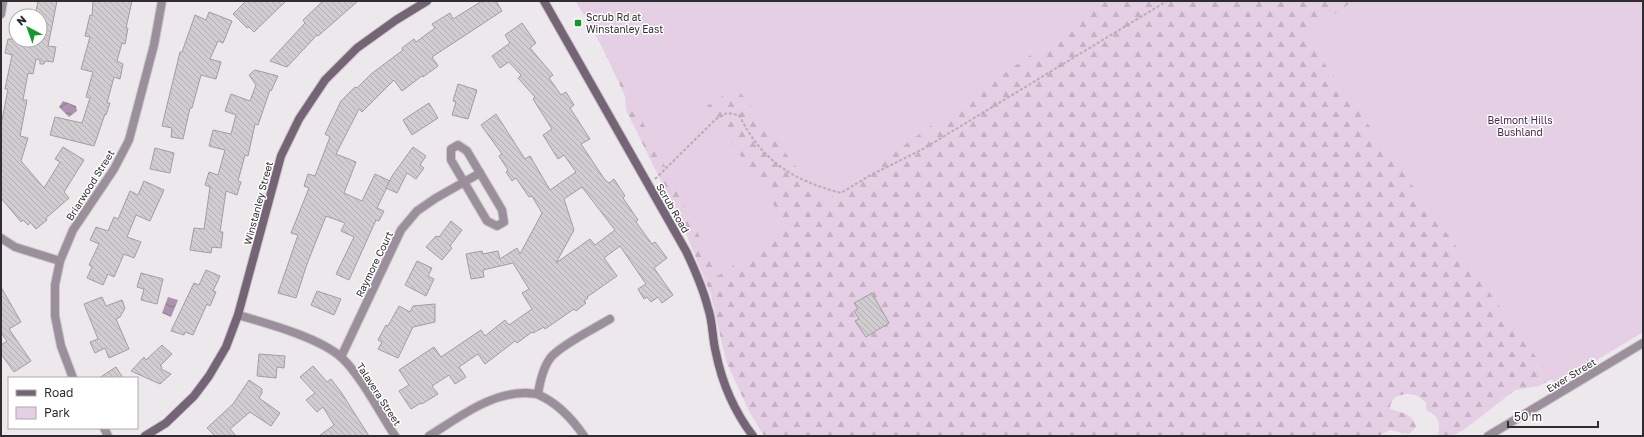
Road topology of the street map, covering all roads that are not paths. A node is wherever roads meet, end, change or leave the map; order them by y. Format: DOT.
graph roads {
  1 [pos="3,1"];
  2 [pos="162,1"];
  3 [pos="427,1"];
  4 [pos="544,1"];
  5 [pos="1,14"];
  6 [pos="480,173"];
  7 [pos="464,182"];
  8 [pos="1,238"];
  9 [pos="60,261"];
  10 [pos="238,314"];
  11 [pos="610,319"];
  12 [pos="1643,343"];
  13 [pos="341,357"];
  14 [pos="73,377"];
  15 [pos="538,394"];
  16 [pos="145,436"];
  17 [pos="395,436"];
  18 [pos="429,436"];
  19 [pos="584,436"];
  20 [pos="752,436"];
  21 [pos="1488,436"];
  1 -- 5 [label="street"];
  2 -- 9 [label="street, Briarwood Street"];
  3 -- 10 [label="street, Winstanley Street"];
  4 -- 20 [label="street, Scrub Road"];
  6 -- 7 [label="street, Raymore Court"];
  6 -- 7 [label="street"];
  6 -- 7 [label="street"];
  7 -- 13 [label="street, Raymore Court"];
  8 -- 9 [label="street"];
  9 -- 14 [label="street, Briarwood Street"];
  10 -- 13 [label="street, Talavera Street"];
  10 -- 16 [label="street, Winstanley Street"];
  11 -- 15 [label="street"];
  12 -- 21 [label="street, Ewer Street"];
  13 -- 17 [label="street, Talavera Street"];
  15 -- 18 [label="street"];
  15 -- 19 [label="street"];
}
